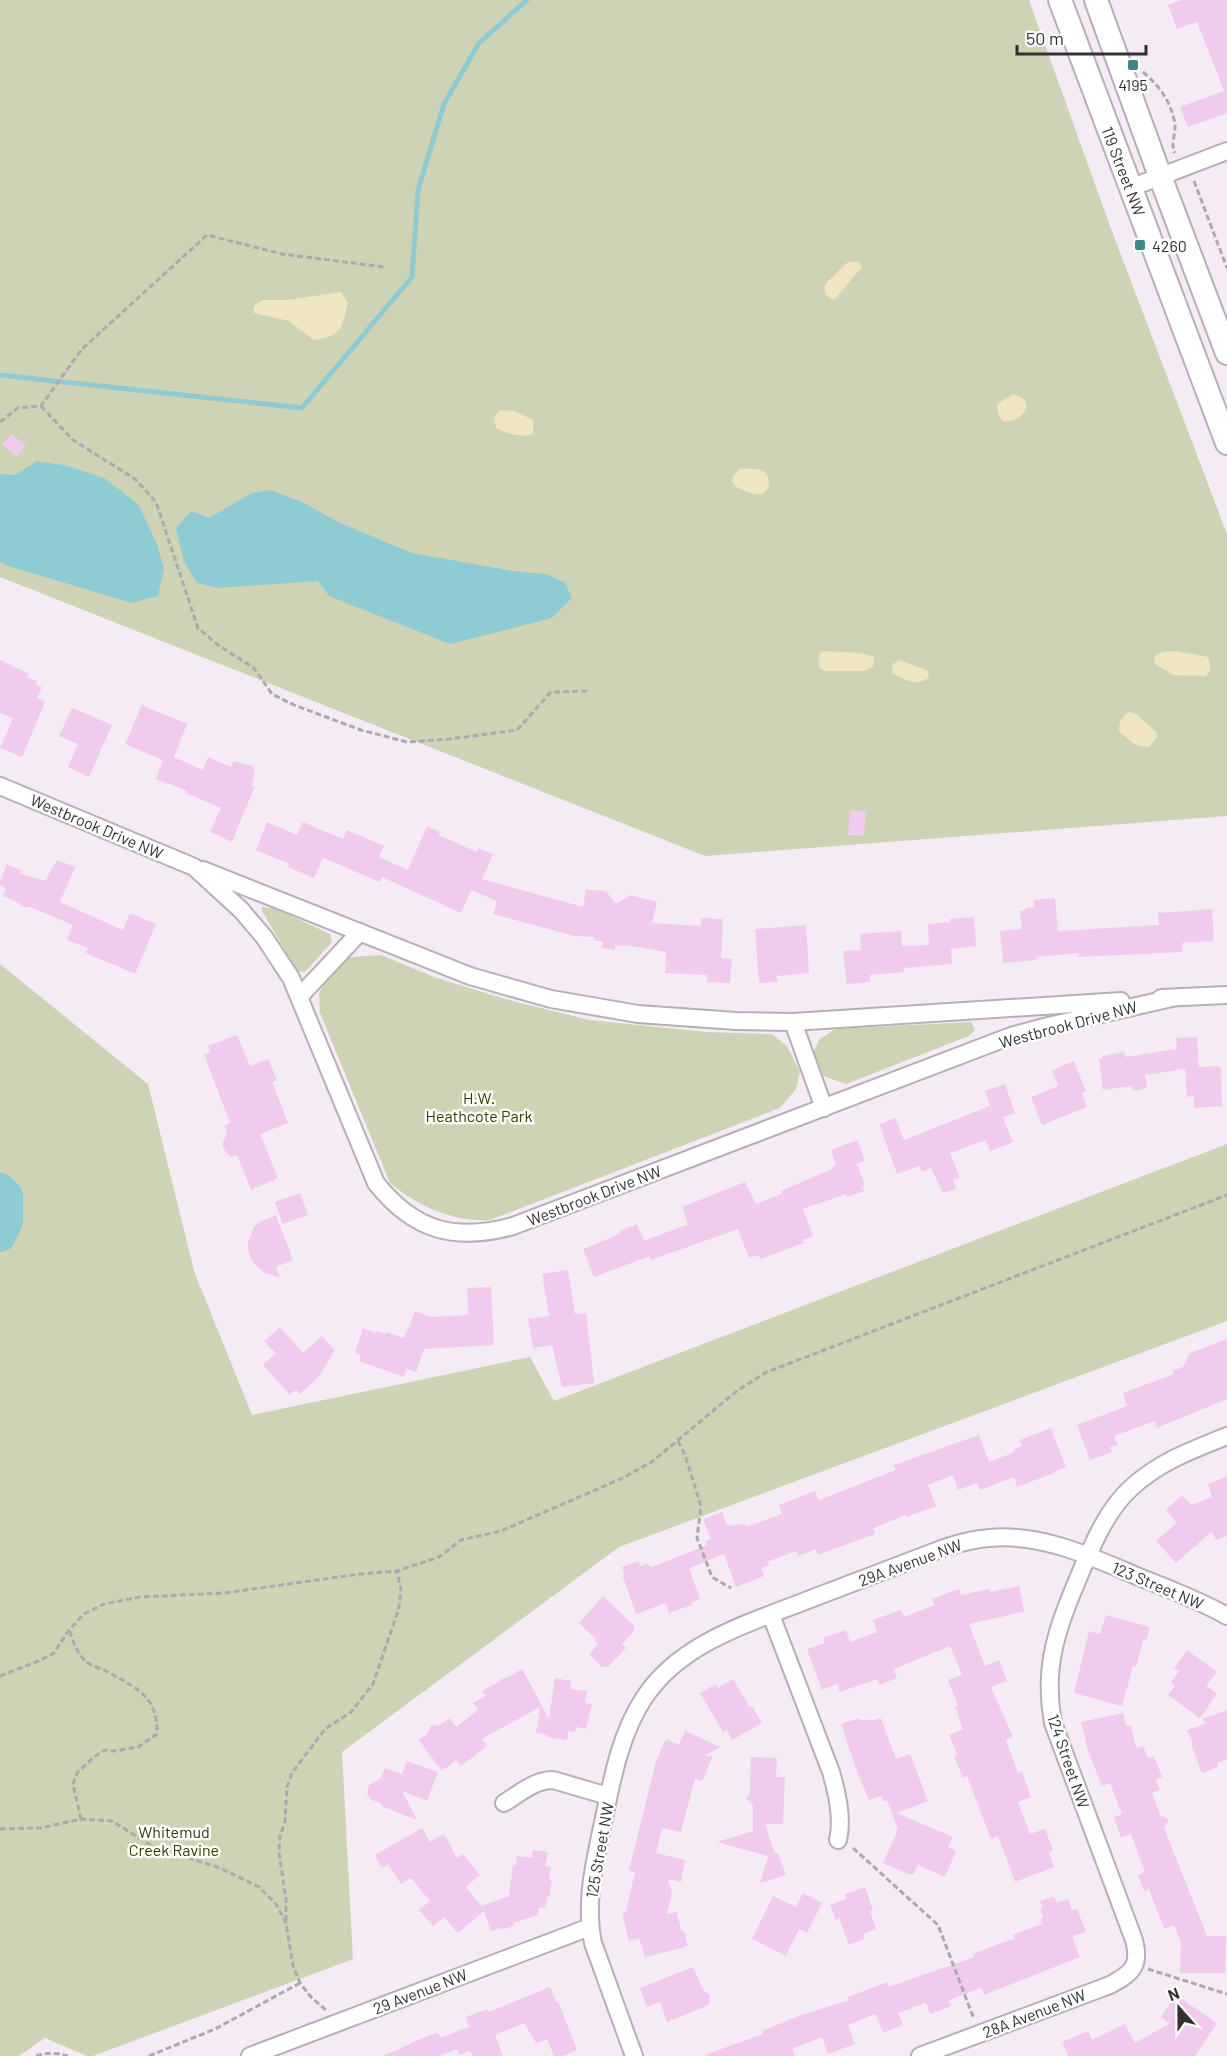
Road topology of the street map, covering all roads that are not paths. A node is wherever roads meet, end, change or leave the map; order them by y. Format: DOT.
graph roads {
  1 [pos="1060,0"];
  2 [pos="1096,0"];
  3 [pos="1227,151"];
  4 [pos="1160,176"];
  5 [pos="1130,188"];
  6 [pos="1227,353"];
  7 [pos="1227,443"];
  8 [pos="0,786"];
  9 [pos="194,867"];
  10 [pos="360,932"];
  11 [pos="1227,995"];
  12 [pos="300,996"];
  13 [pos="1172,998"];
  14 [pos="793,1022"];
  15 [pos="824,1108"];
  16 [pos="1227,1436"];
  17 [pos="1088,1556"];
  18 [pos="771,1615"];
  19 [pos="1227,1616"];
  20 [pos="655,1683"];
  21 [pos="608,1796"];
  22 [pos="504,1803"];
  23 [pos="838,1837"];
  24 [pos="590,1927"];
  25 [pos="1135,1965"];
  26 [pos="925,2055"];
  27 [pos="250,2056"];
  28 [pos="634,2056"];
  1 -- 5 [label="main road, 119 Street NW"];
  2 -- 4 [label="main road, 119 Street NW"];
  3 -- 4 [label="street"];
  4 -- 5 [label="street"];
  4 -- 6 [label="main road, 119 Street NW"];
  5 -- 7 [label="main road, 119 Street NW"];
  8 -- 9 [label="street, Westbrook Drive NW"];
  9 -- 10 [label="street, Westbrook Drive NW"];
  9 -- 12 [label="street, Westbrook Drive NW"];
  10 -- 12 [label="street"];
  10 -- 14 [label="street, Westbrook Drive NW"];
  11 -- 13 [label="street, Westbrook Drive NW"];
  12 -- 15 [label="street, Westbrook Drive NW"];
  13 -- 14 [label="street, Westbrook Drive NW"];
  13 -- 15 [label="street, Westbrook Drive NW"];
  14 -- 15 [label="street"];
  16 -- 17 [label="street, 124 Street NW"];
  17 -- 18 [label="street, 29A Avenue NW"];
  17 -- 19 [label="street, 123 Street NW"];
  17 -- 25 [label="street, 124 Street NW"];
  18 -- 20 [label="street, 29A Avenue NW"];
  18 -- 23 [label="street"];
  20 -- 21 [label="street, 125 Street NW"];
  21 -- 22 [label="street"];
  21 -- 24 [label="street, 125 Street NW"];
  24 -- 27 [label="street, 29 Avenue NW"];
  24 -- 28 [label="street, 125 Street NW"];
  25 -- 26 [label="street, 28A Avenue NW"];
}
